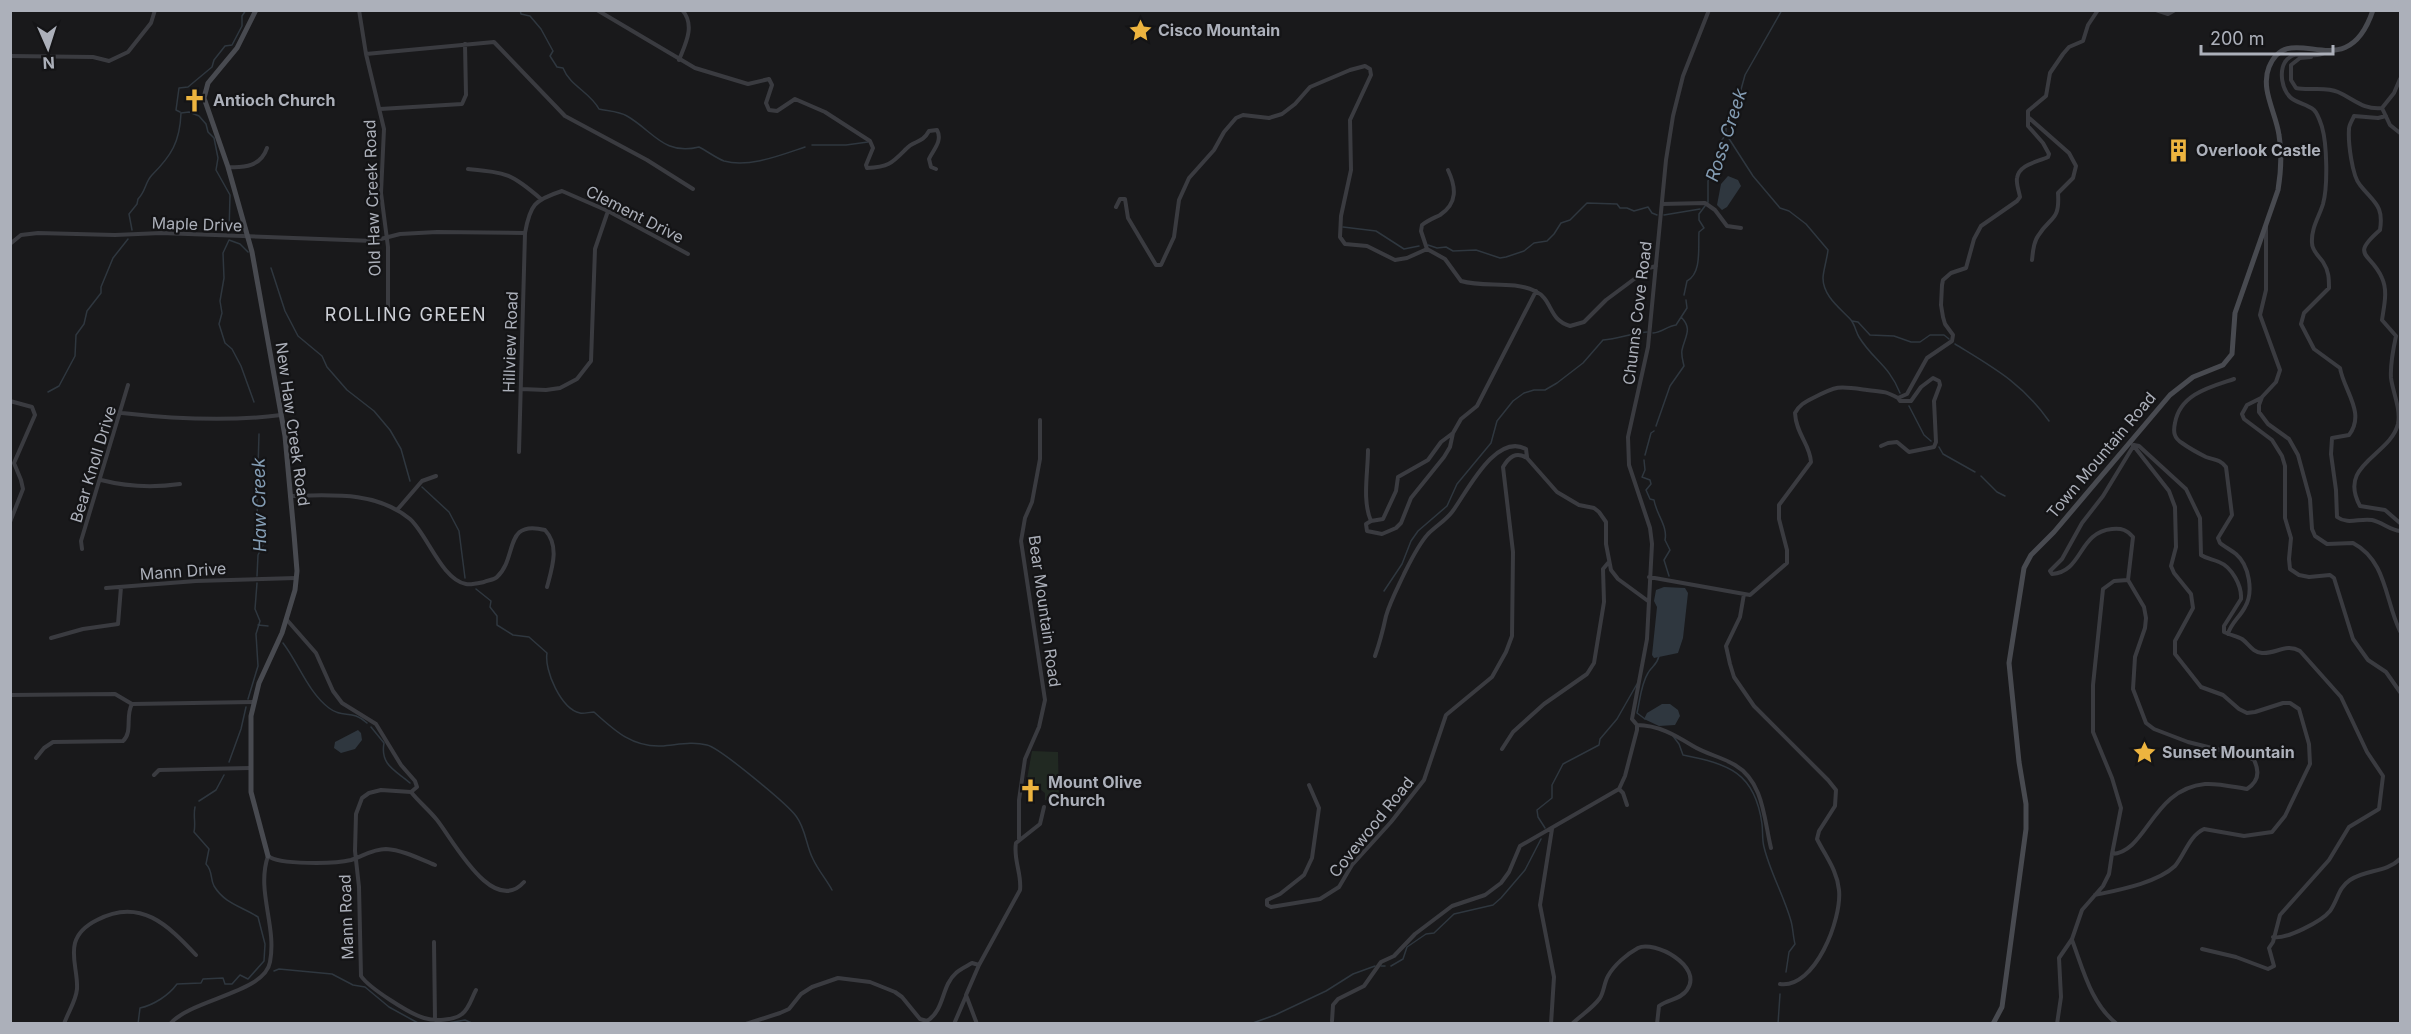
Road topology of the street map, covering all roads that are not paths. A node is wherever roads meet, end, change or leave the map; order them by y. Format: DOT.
graph roads {
  1 [pos="155,10"];
  2 [pos="256,10"];
  3 [pos="359,10"];
  4 [pos="597,10"];
  5 [pos="682,10"];
  6 [pos="687,10"];
  7 [pos="1709,10"];
  8 [pos="2098,10"];
  9 [pos="2156,10"];
  10 [pos="2175,10"];
  11 [pos="2373,10"];
  12 [pos="688,18"];
  13 [pos="465,44"];
  14 [pos="2327,51"];
  15 [pos="366,54"];
  16 [pos="10,56"];
  17 [pos="2316,56"];
  18 [pos="679,60"];
  19 [pos="2400,79"];
  20 [pos="2382,108"];
  21 [pos="380,109"];
  22 [pos="2028,116"];
  23 [pos="2386,116"];
  24 [pos="2400,133"];
  25 [pos="267,148"];
  26 [pos="228,167"];
  27 [pos="468,169"];
  28 [pos="936,169"];
  29 [pos="1448,170"];
  30 [pos="693,189"];
  31 [pos="541,199"];
  32 [pos="1662,204"];
  33 [pos="1116,207"];
  34 [pos="608,211"];
  35 [pos="2266,224"];
  36 [pos="1741,228"];
  37 [pos="525,233"];
  38 [pos="386,237"];
  39 [pos="249,238"];
  40 [pos="10,244"];
  41 [pos="1427,249"];
  42 [pos="688,254"];
  43 [pos="2032,260"];
  44 [pos="1656,266"];
  45 [pos="1536,291"];
  46 [pos="388,315"];
  47 [pos="2234,379"];
  48 [pos="128,385"];
  49 [pos="521,389"];
  50 [pos="1898,398"];
  51 [pos="2262,398"];
  52 [pos="10,401"];
  53 [pos="122,414"];
  54 [pos="281,415"];
  55 [pos="1040,420"];
  56 [pos="1453,433"];
  57 [pos="2132,444"];
  58 [pos="1881,446"];
  59 [pos="1368,450"];
  60 [pos="519,452"];
  61 [pos="1527,458"];
  62 [pos="436,476"];
  63 [pos="101,480"];
  64 [pos="180,484"];
  65 [pos="290,496"];
  66 [pos="397,510"];
  67 [pos="1371,521"];
  68 [pos="10,522"];
  69 [pos="2400,523"];
  70 [pos="2400,531"];
  71 [pos="82,549"];
  72 [pos="1608,563"];
  73 [pos="1649,577"];
  74 [pos="296,578"];
  75 [pos="2128,580"];
  76 [pos="121,587"];
  77 [pos="547,587"];
  78 [pos="106,588"];
  79 [pos="1744,594"];
  80 [pos="1648,601"];
  81 [pos="287,620"];
  82 [pos="2400,632"];
  83 [pos="2228,634"];
  84 [pos="51,638"];
  85 [pos="1375,656"];
  86 [pos="2400,692"];
  87 [pos="10,695"];
  88 [pos="253,702"];
  89 [pos="132,704"];
  90 [pos="1637,725"];
  91 [pos="1502,749"];
  92 [pos="36,758"];
  93 [pos="250,768"];
  94 [pos="154,775"];
  95 [pos="1309,785"];
  96 [pos="1618,789"];
  97 [pos="411,792"];
  98 [pos="1627,805"];
  99 [pos="1044,807"];
  100 [pos="1552,829"];
  101 [pos="1019,839"];
  102 [pos="1772,848"];
  103 [pos="2112,854"];
  104 [pos="268,856"];
  105 [pos="356,858"];
  106 [pos="2400,859"];
  107 [pos="435,865"];
  108 [pos="524,882"];
  109 [pos="2095,895"];
  110 [pos="2273,937"];
  111 [pos="2072,939"];
  112 [pos="434,942"];
  113 [pos="2202,949"];
  114 [pos="196,955"];
  115 [pos="978,965"];
  116 [pos="1780,984"];
  117 [pos="476,990"];
  118 [pos="966,995"];
  119 [pos="435,1020"];
  120 [pos="1332,1021"];
  121 [pos="64,1023"];
  122 [pos="170,1023"];
  123 [pos="746,1023"];
  124 [pos="954,1023"];
  125 [pos="977,1023"];
  126 [pos="1551,1023"];
  127 [pos="1572,1023"];
  128 [pos="1657,1023"];
  129 [pos="1994,1023"];
  130 [pos="2057,1023"];
  131 [pos="2117,1023"];
  1 -- 16 [label="street"];
  2 -- 26 [label="main road, New Haw Creek Road"];
  3 -- 15 [label="street, Old Haw Creek Road"];
  4 -- 18 [label="street"];
  5 -- 12 [label="street"];
  6 -- 12 [label="street"];
  7 -- 32 [label="street, Chunns Cove Road"];
  8 -- 22 [label="street"];
  9 -- 10 [label="street"];
  11 -- 14 [label="main road, Town Mountain Road"];
  12 -- 18 [label="street"];
  13 -- 15 [label="street"];
  13 -- 21 [label="street"];
  13 -- 30 [label="street"];
  14 -- 17 [label="street"];
  14 -- 35 [label="main road, Town Mountain Road"];
  15 -- 21 [label="street, Old Haw Creek Road"];
  17 -- 20 [label="street"];
  17 -- 70 [label="street"];
  18 -- 28 [label="street"];
  19 -- 20 [label="street"];
  20 -- 23 [label="street"];
  21 -- 38 [label="street, Old Haw Creek Road"];
  22 -- 43 [label="street"];
  22 -- 50 [label="street"];
  23 -- 24 [label="street"];
  23 -- 69 [label="street"];
  25 -- 26 [label="street"];
  26 -- 39 [label="main road, New Haw Creek Road"];
  27 -- 31 [label="street"];
  29 -- 41 [label="street"];
  31 -- 34 [label="street, Clement Drive"];
  31 -- 37 [label="street"];
  32 -- 36 [label="street"];
  32 -- 44 [label="street, Chunns Cove Road"];
  33 -- 41 [label="street"];
  34 -- 42 [label="street, Clement Drive"];
  34 -- 49 [label="street"];
  35 -- 51 [label="street"];
  35 -- 57 [label="main road, Town Mountain Road"];
  37 -- 38 [label="street, Maple Drive"];
  37 -- 49 [label="street, Hillview Road"];
  38 -- 39 [label="street, Maple Drive"];
  38 -- 46 [label="street, Old Haw Creek Road"];
  39 -- 40 [label="street, Maple Drive"];
  39 -- 54 [label="main road, New Haw Creek Road"];
  41 -- 45 [label="street"];
  44 -- 45 [label="street"];
  44 -- 73 [label="street, Chunns Cove Road"];
  45 -- 56 [label="street"];
  47 -- 83 [label="street"];
  48 -- 53 [label="street, Bear Knoll Drive"];
  49 -- 60 [label="street, Hillview Road"];
  50 -- 58 [label="street"];
  50 -- 79 [label="street"];
  51 -- 82 [label="street"];
  51 -- 86 [label="street"];
  52 -- 68 [label="street"];
  53 -- 54 [label="street"];
  53 -- 63 [label="street, Bear Knoll Drive"];
  54 -- 65 [label="main road, New Haw Creek Road"];
  55 -- 101 [label="street, Bear Mountain Road"];
  56 -- 67 [label="street"];
  56 -- 67 [label="street"];
  57 -- 75 [label="street"];
  57 -- 83 [label="street"];
  57 -- 109 [label="street"];
  57 -- 129 [label="main road, Town Mountain Road"];
  59 -- 67 [label="street"];
  61 -- 72 [label="street"];
  61 -- 85 [label="street"];
  61 -- 95 [label="street, Covewood Road"];
  62 -- 66 [label="street"];
  63 -- 64 [label="street"];
  63 -- 71 [label="street, Bear Knoll Drive"];
  65 -- 66 [label="street"];
  65 -- 74 [label="main road, New Haw Creek Road"];
  66 -- 77 [label="street"];
  72 -- 80 [label="street"];
  72 -- 91 [label="street"];
  73 -- 79 [label="street"];
  73 -- 80 [label="street, Chunns Cove Road"];
  74 -- 76 [label="street, Mann Drive"];
  74 -- 81 [label="main road, New Haw Creek Road"];
  75 -- 103 [label="street"];
  75 -- 103 [label="street"];
  76 -- 78 [label="street, Mann Drive"];
  76 -- 84 [label="street"];
  79 -- 116 [label="street"];
  80 -- 90 [label="street, Chunns Cove Road"];
  81 -- 88 [label="main road, New Haw Creek Road"];
  81 -- 97 [label="street"];
  83 -- 110 [label="street"];
  87 -- 89 [label="street"];
  88 -- 89 [label="street"];
  88 -- 93 [label="main road, New Haw Creek Road"];
  89 -- 92 [label="street"];
  90 -- 96 [label="street, Chunns Cove Road"];
  90 -- 102 [label="street"];
  93 -- 94 [label="street"];
  93 -- 104 [label="main road, New Haw Creek Road"];
  96 -- 98 [label="street"];
  96 -- 100 [label="street"];
  97 -- 105 [label="street"];
  97 -- 108 [label="street"];
  99 -- 101 [label="street"];
  100 -- 120 [label="street"];
  100 -- 126 [label="street"];
  101 -- 115 [label="street, Bear Mountain Road"];
  103 -- 109 [label="street"];
  104 -- 105 [label="street"];
  104 -- 122 [label="street"];
  105 -- 107 [label="street"];
  105 -- 119 [label="street, Mann Road"];
  106 -- 110 [label="street"];
  109 -- 111 [label="street"];
  110 -- 113 [label="street"];
  111 -- 130 [label="street"];
  111 -- 131 [label="street"];
  112 -- 119 [label="street"];
  114 -- 121 [label="street"];
  115 -- 118 [label="street, Bear Mountain Road"];
  115 -- 123 [label="street"];
  117 -- 119 [label="street"];
  118 -- 124 [label="street, Bear Mountain Road"];
  118 -- 125 [label="street"];
  127 -- 128 [label="street"];
}
